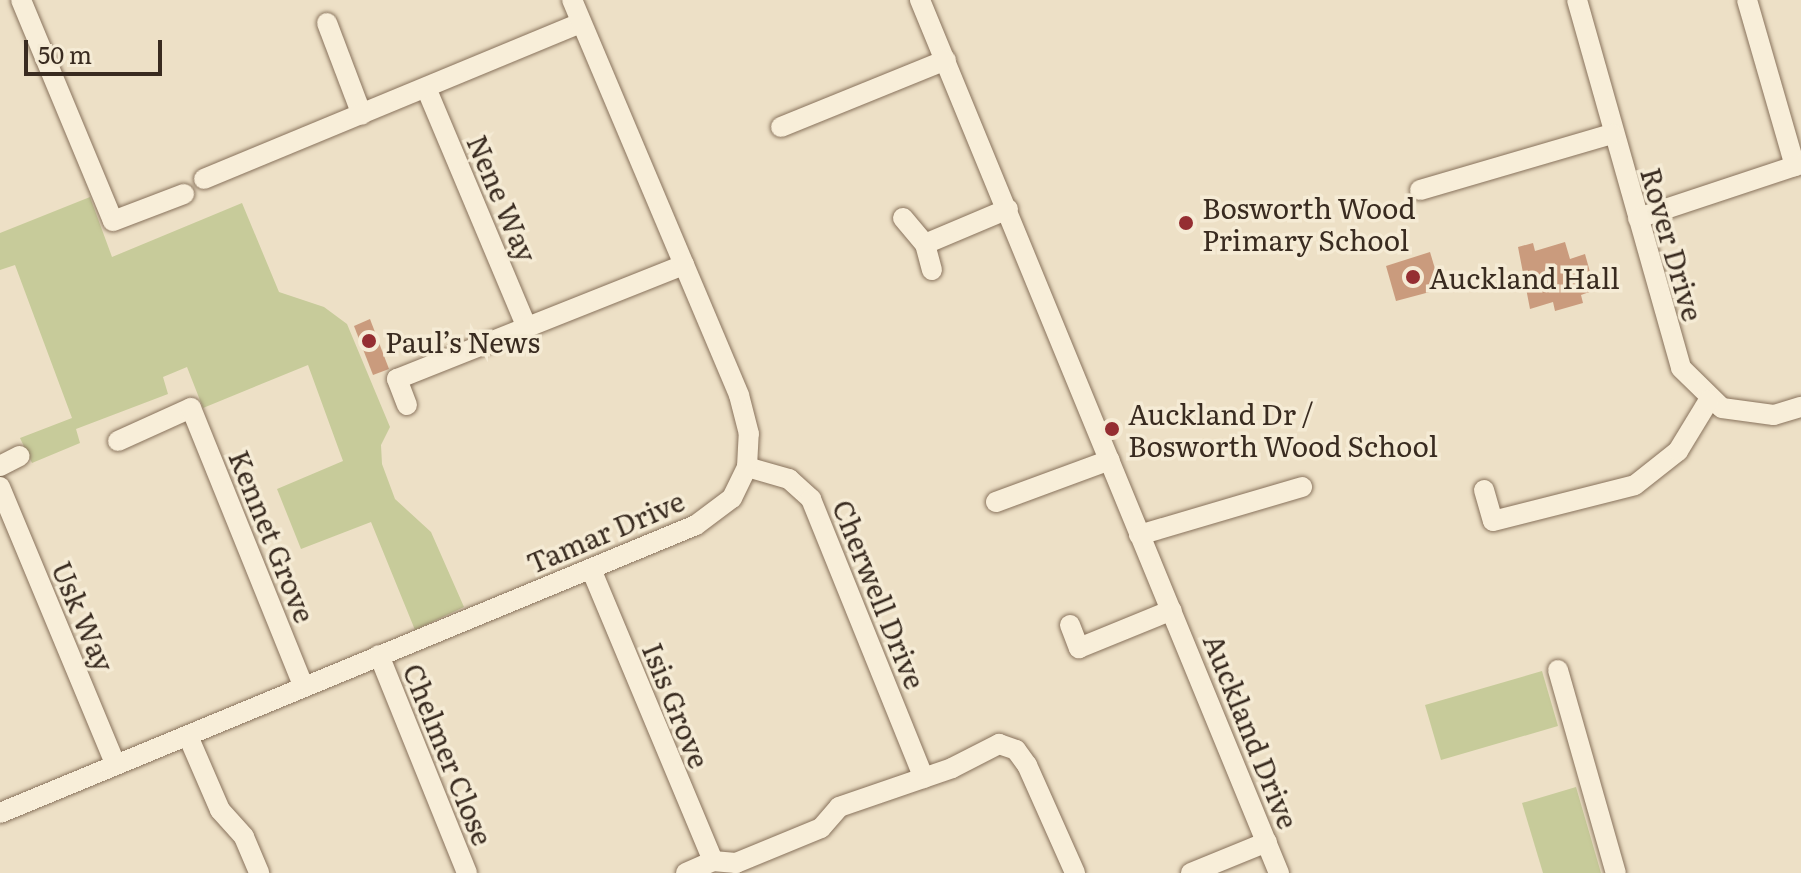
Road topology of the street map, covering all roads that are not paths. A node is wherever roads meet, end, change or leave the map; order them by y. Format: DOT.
graph roads {
  1 [pos="21,0"];
  2 [pos="572,0"];
  3 [pos="920,0"];
  4 [pos="1577,0"];
  5 [pos="1747,0"];
  6 [pos="327,23"];
  7 [pos="581,23"];
  8 [pos="946,60"];
  9 [pos="427,90"];
  10 [pos="362,115"];
  11 [pos="781,127"];
  12 [pos="1612,134"];
  13 [pos="1798,165"];
  14 [pos="204,179"];
  15 [pos="1420,190"];
  16 [pos="184,194"];
  17 [pos="1008,209"];
  18 [pos="903,218"];
  19 [pos="1638,218"];
  20 [pos="925,244"];
  21 [pos="684,265"];
  22 [pos="932,270"];
  23 [pos="526,326"];
  24 [pos="1709,400"];
  25 [pos="407,405"];
  26 [pos="1801,407"];
  27 [pos="118,441"];
  28 [pos="20,456"];
  29 [pos="1110,460"];
  30 [pos="0,466"];
  31 [pos="747,467"];
  32 [pos="0,487"];
  33 [pos="1302,487"];
  34 [pos="1484,490"];
  35 [pos="996,502"];
  36 [pos="1139,535"];
  37 [pos="591,569"];
  38 [pos="1172,610"];
  39 [pos="1070,625"];
  40 [pos="379,655"];
  41 [pos="1558,670"];
  42 [pos="303,685"];
  43 [pos="188,736"];
  44 [pos="116,765"];
  45 [pos="924,778"];
  46 [pos="0,813"];
  47 [pos="1267,842"];
  48 [pos="721,865"];
  49 [pos="259,873"];
  50 [pos="467,873"];
  51 [pos="686,873"];
  52 [pos="1075,873"];
  53 [pos="1191,873"];
  54 [pos="1279,873"];
  55 [pos="1616,873"];
  1 -- 16 [label="street"];
  2 -- 7 [label="street"];
  3 -- 8 [label="street, Auckland Drive"];
  4 -- 12 [label="street, Rover Drive"];
  5 -- 13 [label="street"];
  6 -- 10 [label="street"];
  7 -- 9 [label="street"];
  7 -- 21 [label="street"];
  8 -- 11 [label="street"];
  8 -- 17 [label="street, Auckland Drive"];
  9 -- 10 [label="street"];
  9 -- 23 [label="street, Nene Way"];
  10 -- 14 [label="street"];
  12 -- 15 [label="street"];
  12 -- 19 [label="street, Rover Drive"];
  13 -- 19 [label="street"];
  17 -- 20 [label="street"];
  17 -- 29 [label="street, Auckland Drive"];
  18 -- 20 [label="street"];
  19 -- 24 [label="street, Rover Drive"];
  20 -- 22 [label="street"];
  21 -- 23 [label="street"];
  21 -- 31 [label="street"];
  23 -- 25 [label="street"];
  24 -- 26 [label="street"];
  24 -- 34 [label="street"];
  27 -- 42 [label="street, Kennet Grove"];
  28 -- 30 [label="street"];
  29 -- 35 [label="street"];
  29 -- 36 [label="street, Auckland Drive"];
  31 -- 37 [label="street, Tamar Drive"];
  31 -- 45 [label="street, Cherwell Drive"];
  32 -- 44 [label="street, Usk Way"];
  33 -- 36 [label="street"];
  36 -- 38 [label="street, Auckland Drive"];
  37 -- 40 [label="street, Tamar Drive"];
  37 -- 48 [label="street, Isis Grove"];
  38 -- 39 [label="street, Auckland Drive"];
  38 -- 47 [label="street, Auckland Drive"];
  40 -- 42 [label="street, Tamar Drive"];
  40 -- 50 [label="street, Chelmer Close"];
  41 -- 55 [label="street"];
  42 -- 43 [label="street, Tamar Drive"];
  43 -- 44 [label="street, Tamar Drive"];
  43 -- 49 [label="street"];
  44 -- 46 [label="street, Tamar Drive"];
  45 -- 48 [label="street"];
  45 -- 52 [label="street"];
  47 -- 53 [label="street"];
  47 -- 54 [label="street, Auckland Drive"];
  48 -- 51 [label="street"];
}
